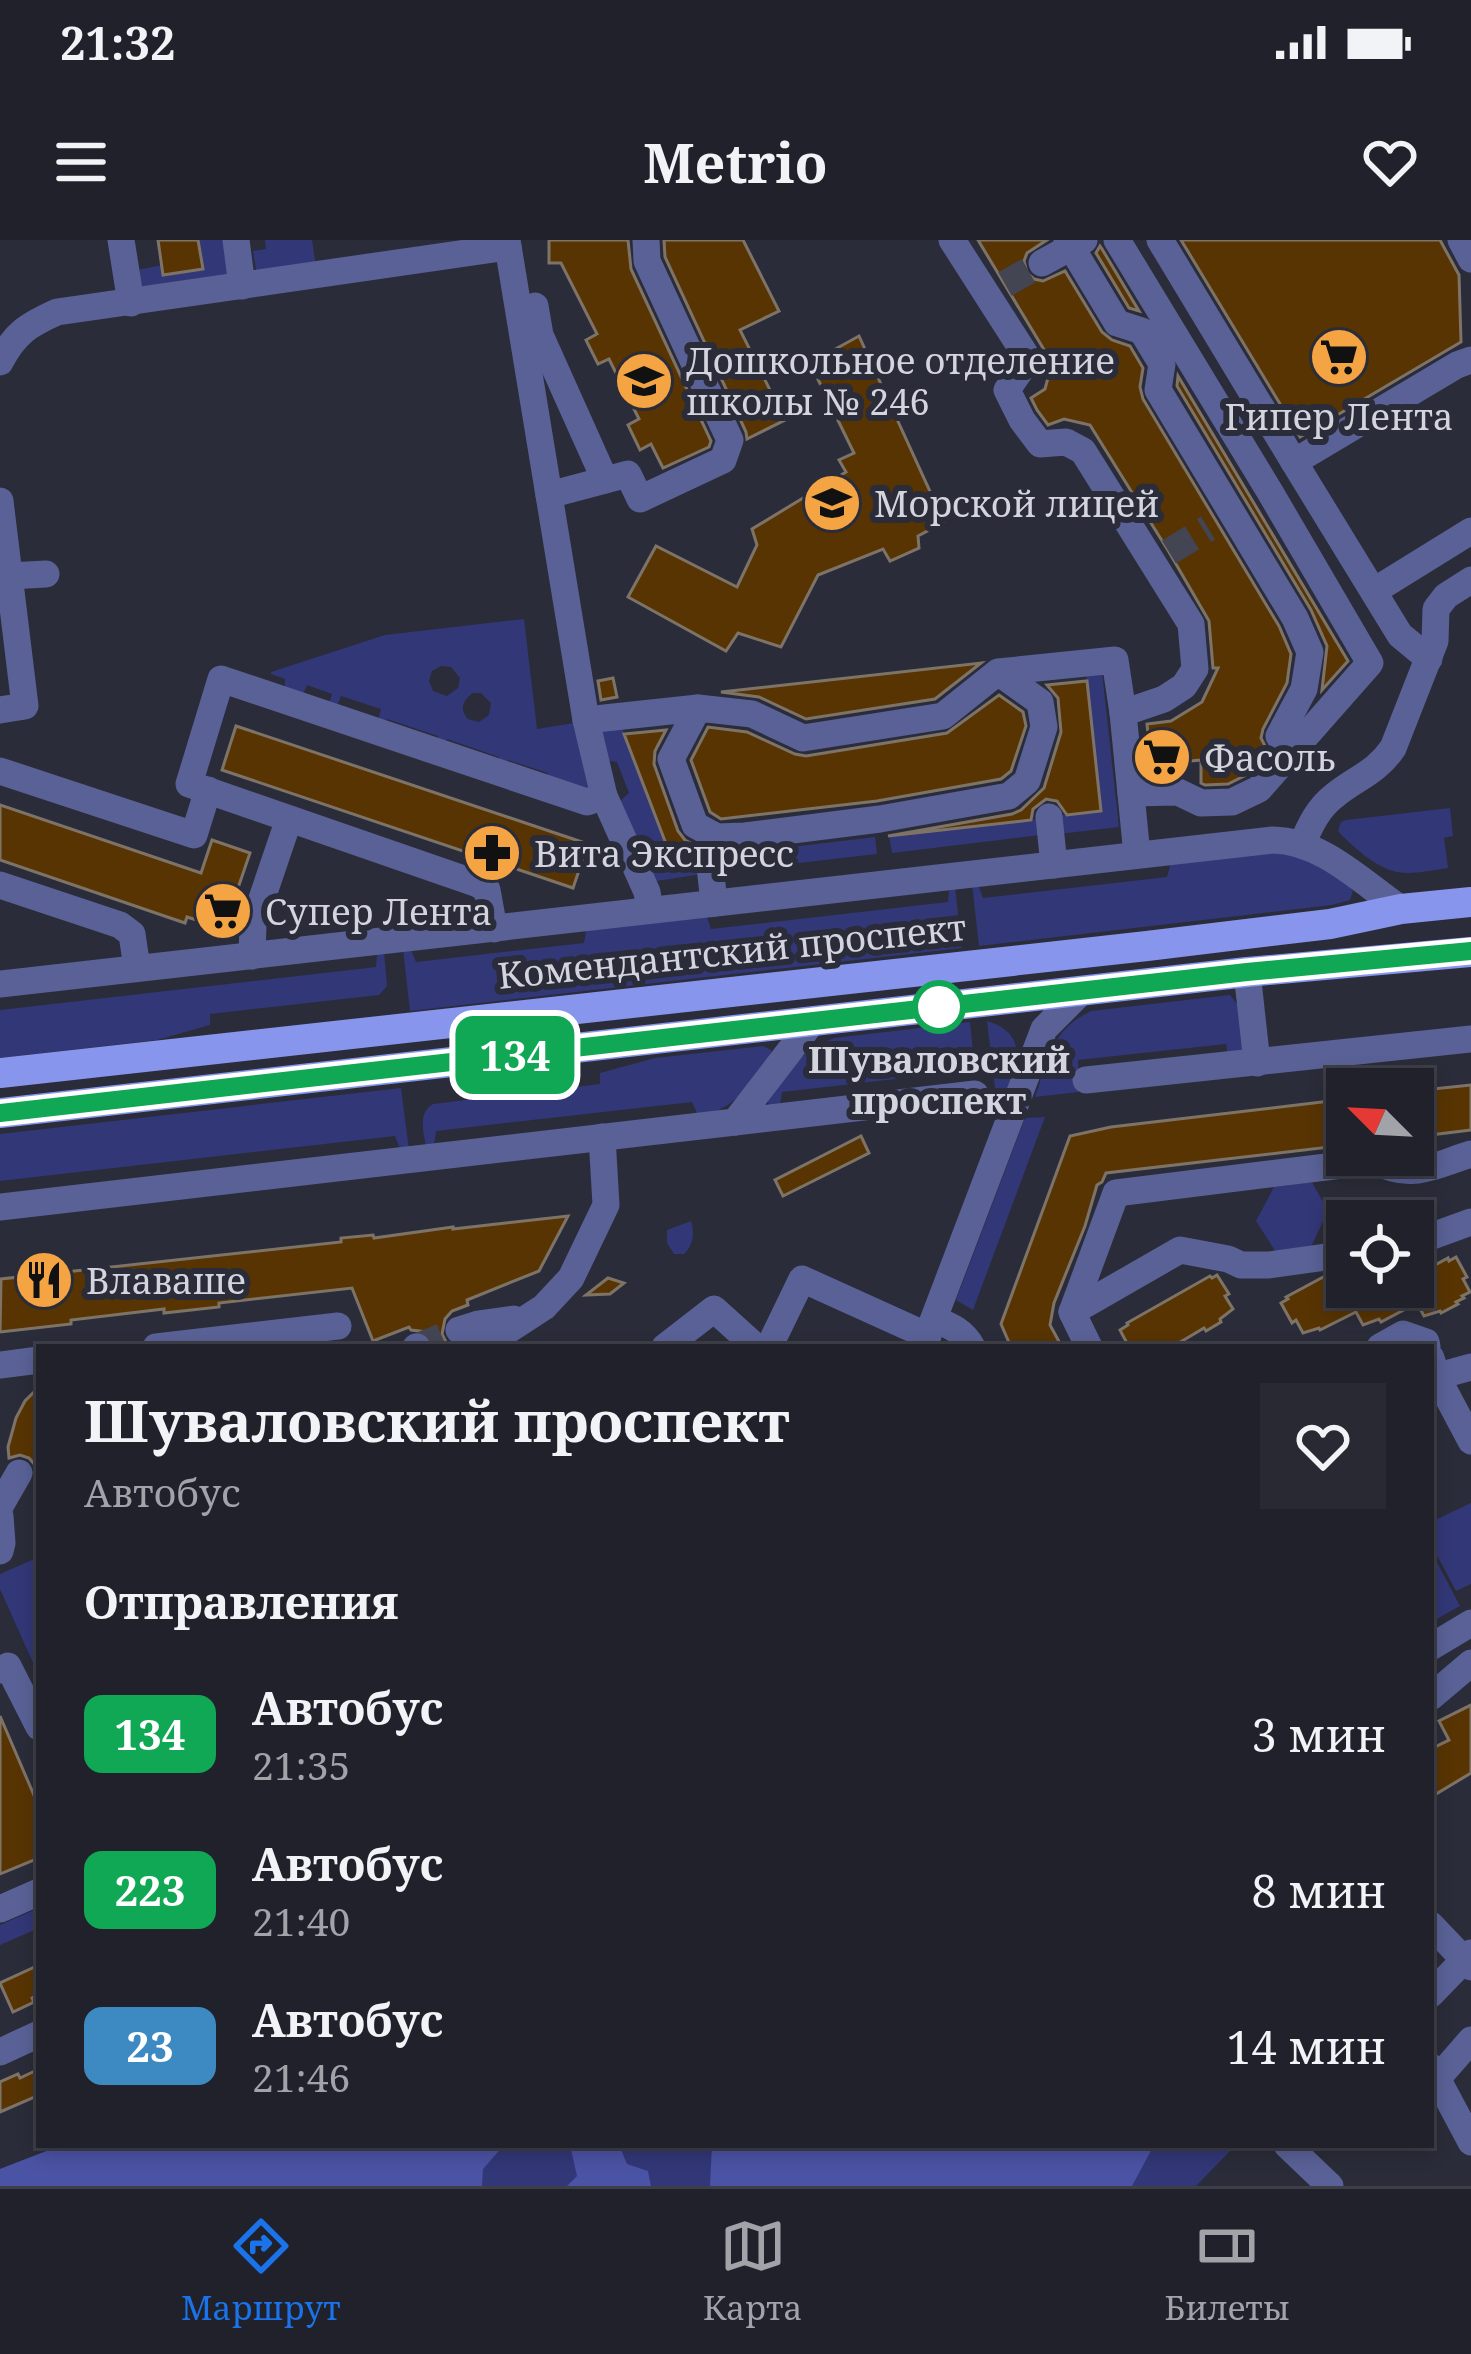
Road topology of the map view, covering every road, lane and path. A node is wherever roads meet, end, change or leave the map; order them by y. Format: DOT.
graph roads {
  1 [pos="121,240"];
  2 [pos="236,240"];
  3 [pos="646,240"];
  4 [pos="952,240"];
  5 [pos="1117,240"];
  6 [pos="1160,240"];
  7 [pos="1461,240"];
  8 [pos="513,242"];
  9 [pos="1074,242"];
  10 [pos="1471,260"];
  11 [pos="1042,263"];
  12 [pos="242,286"];
  13 [pos="131,303"];
  14 [pos="1471,360"];
  15 [pos="0,362"];
  16 [pos="1294,462"];
  17 [pos="605,480"];
  18 [pos="549,495"];
  19 [pos="0,501"];
  20 [pos="1471,531"];
  21 [pos="46,574"];
  22 [pos="9,576"];
  23 [pos="1471,580"];
  24 [pos="1374,591"];
  25 [pos="1429,659"];
  26 [pos="998,672"];
  27 [pos="698,708"];
  28 [pos="0,710"];
  29 [pos="1123,713"];
  30 [pos="586,720"];
  31 [pos="1290,754"];
  32 [pos="0,771"];
  33 [pos="208,790"];
  34 [pos="1130,793"];
  35 [pos="604,796"];
  36 [pos="1049,818"];
  37 [pos="289,819"];
  38 [pos="1302,844"];
  39 [pos="1137,855"];
  40 [pos="709,857"];
  41 [pos="1054,865"];
  42 [pos="0,885"];
  43 [pos="1471,902"];
  44 [pos="714,903"];
  45 [pos="1400,909"];
  46 [pos="650,910"];
  47 [pos="494,929"];
  48 [pos="1471,952"];
  49 [pos="252,956"];
  50 [pos="137,968"];
  51 [pos="1247,972"];
  52 [pos="0,984"];
  53 [pos="1083,990"];
  54 [pos="1023,997"];
  55 [pos="812,1022"];
  56 [pos="1044,1029"];
  57 [pos="1471,1039"];
  58 [pos="1257,1063"];
  59 [pos="0,1072"];
  60 [pos="1086,1080"];
  61 [pos="974,1094"];
  62 [pos="0,1113"];
  63 [pos="735,1122"];
  64 [pos="602,1136"];
  65 [pos="1471,1154"];
  66 [pos="0,1207"];
  67 [pos="1471,1222"];
  68 [pos="1434,1235"];
  69 [pos="1326,1257"];
  70 [pos="1072,1312"];
  71 [pos="338,1326"];
  72 [pos="929,1334"];
  73 [pos="467,1338"];
  74 [pos="182,1344"];
  75 [pos="669,1344"];
  76 [pos="753,1344"];
  77 [pos="770,1344"];
  78 [pos="971,1344"];
  79 [pos="1088,1344"];
  80 [pos="1385,1344"];
  81 [pos="1426,1344"];
  82 [pos="36,1360"];
  83 [pos="0,1365"];
  84 [pos="1471,1366"];
  85 [pos="1434,1371"];
  86 [pos="1434,1373"];
  87 [pos="1471,1442"];
  88 [pos="19,1473"];
  89 [pos="0,1507"];
  90 [pos="0,1516"];
  91 [pos="0,1551"];
  92 [pos="1471,1624"];
  93 [pos="1434,1645"];
  94 [pos="1471,1663"];
  95 [pos="0,1670"];
  96 [pos="1434,1694"];
  97 [pos="36,1721"];
  98 [pos="36,1893"];
  99 [pos="0,1909"];
  100 [pos="1434,1928"];
  101 [pos="1469,1960"];
  102 [pos="1434,1991"];
  103 [pos="36,2035"];
  104 [pos="1471,2040"];
  105 [pos="0,2052"];
  106 [pos="1434,2073"];
  107 [pos="1471,2142"];
  108 [pos="1290,2148"];
  109 [pos="1330,2186"];
  1 -- 13 [label="street"];
  2 -- 12 [label="street"];
  3 -- 17 [label="street"];
  4 -- 29 [label="street"];
  5 -- 31 [label="street"];
  6 -- 16 [label="street"];
  7 -- 10 [label="street"];
  8 -- 12 [label="street"];
  8 -- 17 [label="street"];
  8 -- 18 [label="street"];
  9 -- 11 [label="street"];
  9 -- 31 [label="street"];
  12 -- 13 [label="street"];
  13 -- 15 [label="street"];
  14 -- 16 [label="street"];
  16 -- 24 [label="street"];
  17 -- 18 [label="street"];
  18 -- 30 [label="street"];
  19 -- 22 [label="street"];
  20 -- 24 [label="street"];
  21 -- 22 [label="street"];
  22 -- 28 [label="street"];
  23 -- 25 [label="street"];
  24 -- 25 [label="street"];
  25 -- 38 [label="street"];
  26 -- 27 [label="street"];
  26 -- 27 [label="street"];
  26 -- 29 [label="street"];
  27 -- 30 [label="street"];
  29 -- 34 [label="street"];
  30 -- 35 [label="street"];
  31 -- 34 [label="street"];
  32 -- 33 [label="street"];
  33 -- 35 [label="street"];
  33 -- 37 [label="street"];
  34 -- 39 [label="street"];
  35 -- 46 [label="street"];
  36 -- 41 [label="street"];
  37 -- 47 [label="street"];
  37 -- 49 [label="street"];
  38 -- 39 [label="street"];
  38 -- 45 [label="street"];
  39 -- 41 [label="street"];
  40 -- 44 [label="street"];
  41 -- 44 [label="street"];
  42 -- 50 [label="street"];
  43 -- 45 [label="main road, Комендантский проспект"];
  44 -- 46 [label="street"];
  45 -- 59 [label="main road, Комендантский проспект"];
  46 -- 47 [label="street"];
  47 -- 49 [label="street"];
  48 -- 51 [label="main road"];
  49 -- 50 [label="street"];
  50 -- 52 [label="street"];
  51 -- 53 [label="main road"];
  51 -- 58 [label="street"];
  53 -- 54 [label="main road"];
  53 -- 56 [label="street"];
  54 -- 55 [label="main road"];
  54 -- 56 [label="street"];
  55 -- 62 [label="main road"];
  55 -- 63 [label="street"];
  56 -- 72 [label="street"];
  57 -- 58 [label="street"];
  58 -- 60 [label="street"];
  61 -- 63 [label="street"];
  63 -- 64 [label="street"];
  64 -- 66 [label="street"];
  64 -- 73 [label="street"];
  65 -- 70 [label="street"];
  67 -- 68 [label="street"];
  69 -- 70 [label="street"];
  70 -- 79 [label="street"];
  71 -- 74 [label="street"];
  72 -- 77 [label="street"];
  72 -- 78 [label="street"];
  75 -- 76 [label="street"];
  80 -- 81 [label="street"];
  82 -- 83 [label="street"];
  84 -- 85 [label="street"];
  86 -- 87 [label="street"];
  88 -- 89 [label="street"];
  90 -- 91 [label="street"];
  92 -- 93 [label="street"];
  94 -- 96 [label="street"];
  95 -- 97 [label="street"];
  98 -- 99 [label="street"];
  100 -- 101 [label="street"];
  101 -- 102 [label="street"];
  103 -- 105 [label="street"];
  104 -- 106 [label="street"];
  106 -- 107 [label="street"];
  108 -- 109 [label="street"];
}
